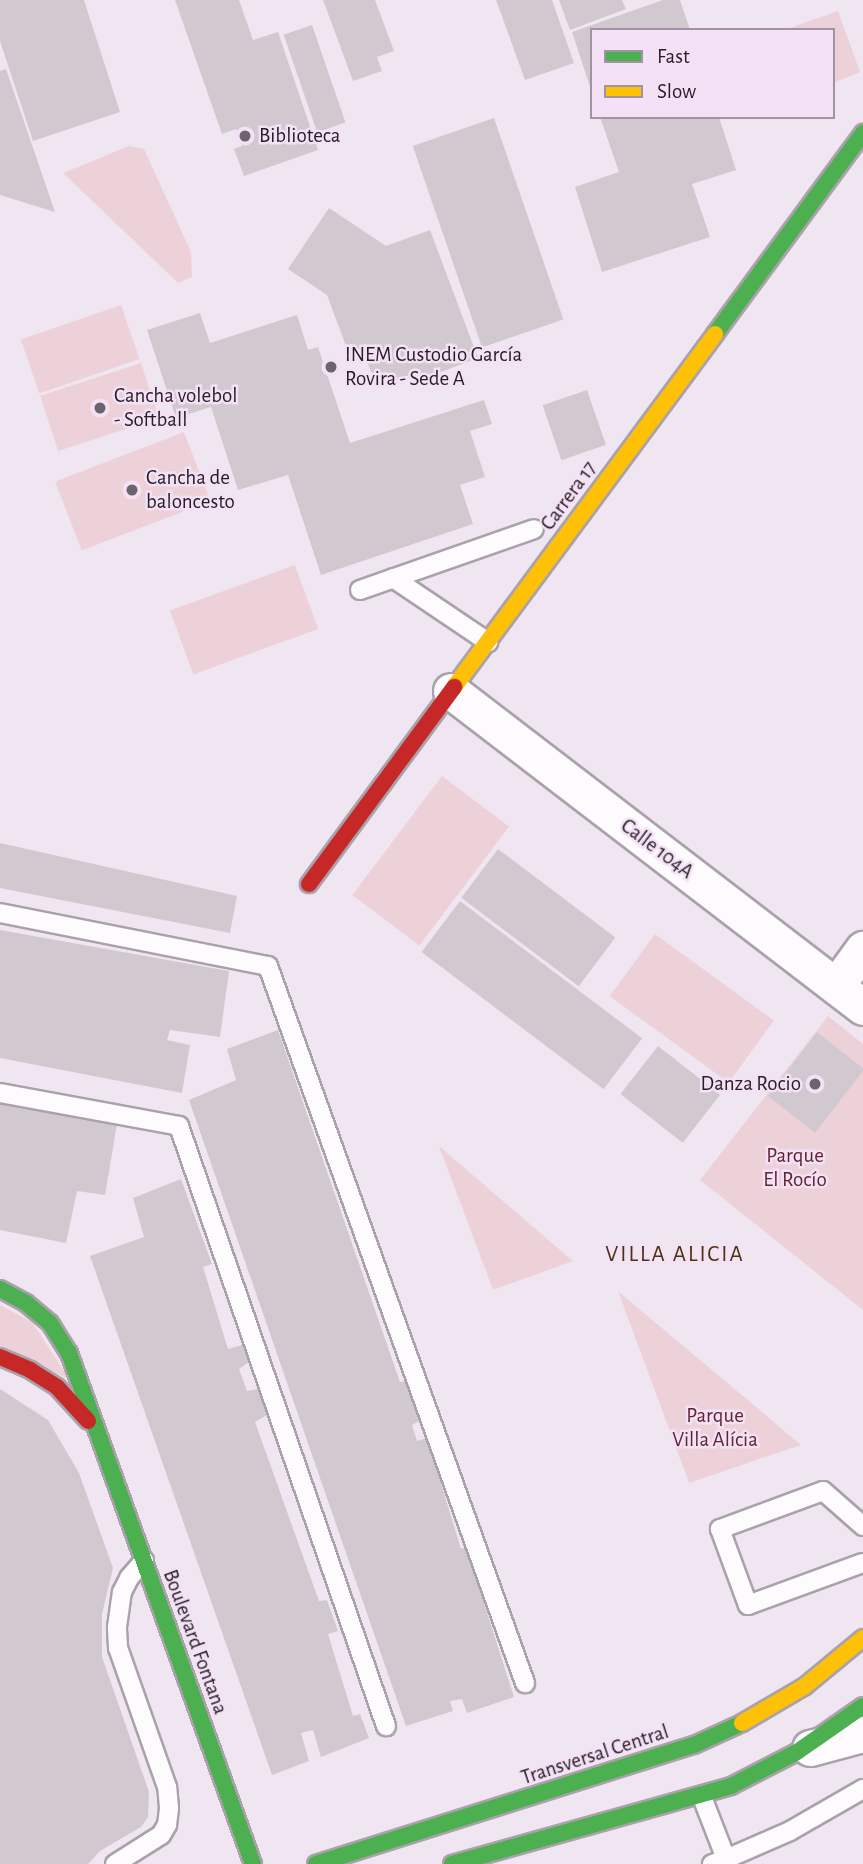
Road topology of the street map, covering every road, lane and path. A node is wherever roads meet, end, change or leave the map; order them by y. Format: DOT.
graph roads {
  1 [pos="863,133"];
  2 [pos="534,529"];
  3 [pos="393,578"];
  4 [pos="360,590"];
  5 [pos="488,642"];
  6 [pos="451,691"];
  7 [pos="309,884"];
  8 [pos="0,913"];
  9 [pos="863,949"];
  10 [pos="850,996"];
  11 [pos="0,1093"];
  12 [pos="0,1289"];
  13 [pos="0,1357"];
  14 [pos="98,1434"];
  15 [pos="863,1526"];
  16 [pos="144,1561"];
  17 [pos="863,1563"];
  18 [pos="863,1638"];
  19 [pos="525,1683"];
  20 [pos="863,1706"];
  21 [pos="386,1726"];
  22 [pos="863,1734"];
  23 [pos="797,1752"];
  24 [pos="863,1789"];
  25 [pos="702,1797"];
  26 [pos="719,1862"];
  27 [pos="115,1864"];
  28 [pos="253,1864"];
  29 [pos="316,1864"];
  30 [pos="452,1864"];
  1 -- 5 [label="street, Carrera 17"];
  2 -- 3 [label="lane"];
  3 -- 4 [label="lane"];
  3 -- 5 [label="lane"];
  5 -- 6 [label="street, Carrera 17"];
  6 -- 7 [label="street, Carrera 17"];
  6 -- 10 [label="street, Calle 104A"];
  8 -- 19 [label="lane"];
  9 -- 10 [label="street"];
  11 -- 21 [label="lane"];
  12 -- 14 [label="street, Boulevard Fontana"];
  13 -- 14 [label="street, Boulevard Fontana"];
  14 -- 16 [label="street, Boulevard Fontana"];
  15 -- 17 [label="lane"];
  16 -- 27 [label="lane"];
  16 -- 28 [label="street, Boulevard Fontana"];
  18 -- 29 [label="street, Transversal Central"];
  20 -- 23 [label="street"];
  22 -- 23 [label="street"];
  23 -- 25 [label="street"];
  24 -- 26 [label="lane"];
  25 -- 26 [label="lane"];
  25 -- 30 [label="street"];
}
